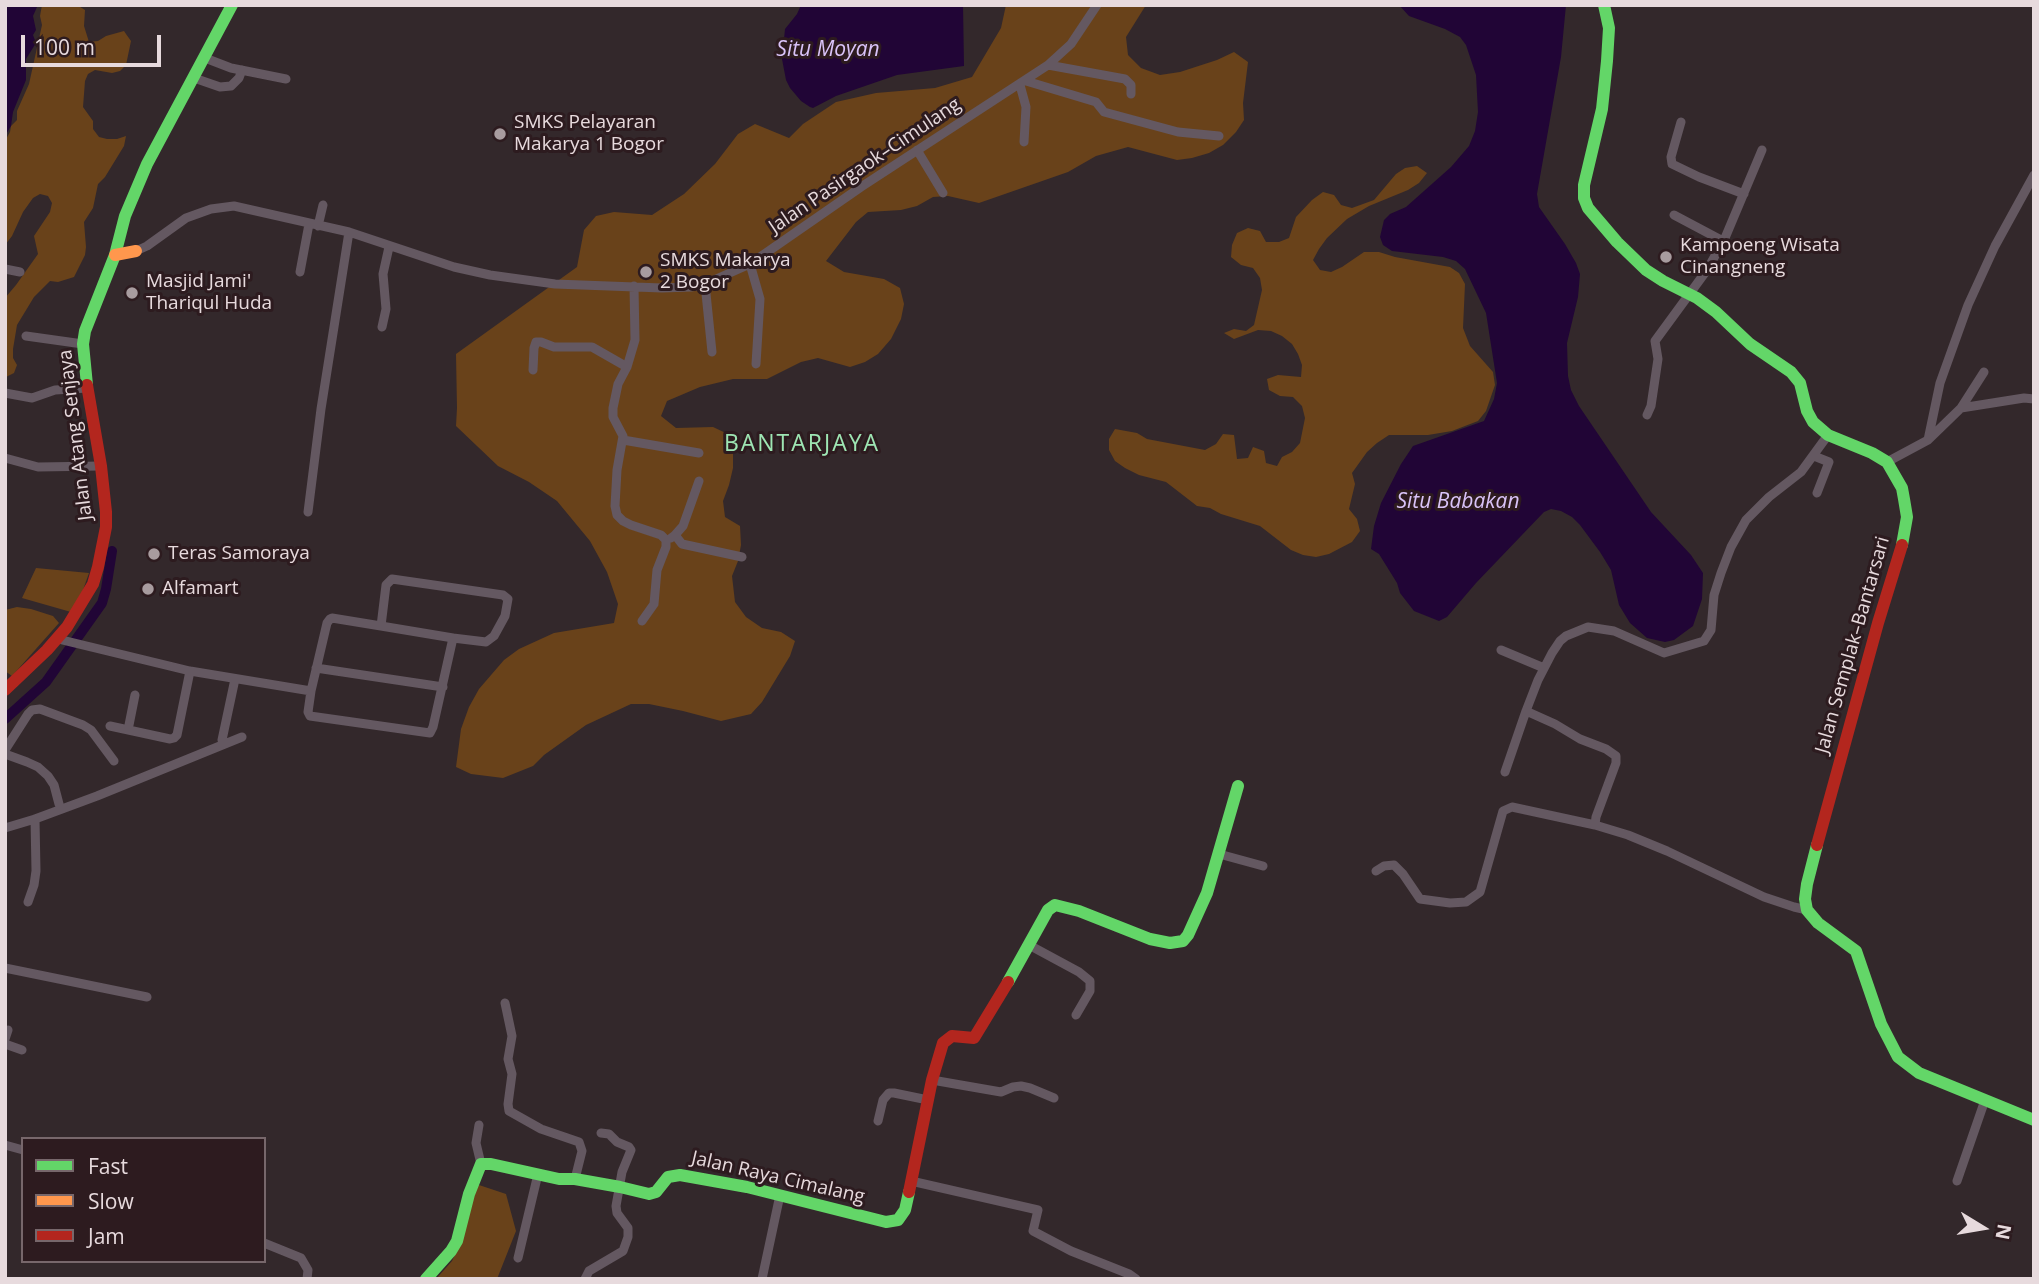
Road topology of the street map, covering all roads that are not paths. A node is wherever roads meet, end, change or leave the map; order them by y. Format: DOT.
graph roads {
  1 [pos="232,5"];
  2 [pos="1097,5"];
  3 [pos="1604,5"];
  4 [pos="205,58"];
  5 [pos="1048,65"];
  6 [pos="242,70"];
  7 [pos="194,78"];
  8 [pos="286,79"];
  9 [pos="1023,83"];
  10 [pos="1131,94"];
  11 [pos="1681,122"];
  12 [pos="1219,136"];
  13 [pos="1024,142"];
  14 [pos="917,150"];
  15 [pos="1762,150"];
  16 [pos="2034,175"];
  17 [pos="943,193"];
  18 [pos="1744,194"];
  19 [pos="323,205"];
  20 [pos="1674,215"];
  21 [pos="314,225"];
  22 [pos="349,232"];
  23 [pos="1723,241"];
  24 [pos="389,247"];
  25 [pos="125,253"];
  26 [pos="750,264"];
  27 [pos="5,269"];
  28 [pos="20,272"];
  29 [pos="300,272"];
  30 [pos="705,284"];
  31 [pos="634,286"];
  32 [pos="1689,294"];
  33 [pos="382,327"];
  34 [pos="26,336"];
  35 [pos="83,344"];
  36 [pos="712,352"];
  37 [pos="756,364"];
  38 [pos="627,367"];
  39 [pos="533,370"];
  40 [pos="1984,372"];
  41 [pos="87,388"];
  42 [pos="5,393"];
  43 [pos="2034,400"];
  44 [pos="1961,408"];
  45 [pos="1647,415"];
  46 [pos="1828,435"];
  47 [pos="622,440"];
  48 [pos="1928,440"];
  49 [pos="699,453"];
  50 [pos="1814,456"];
  51 [pos="5,458"];
  52 [pos="1887,462"];
  53 [pos="101,466"];
  54 [pos="699,481"];
  55 [pos="1817,492"];
  56 [pos="308,512"];
  57 [pos="671,538"];
  58 [pos="742,557"];
  59 [pos="642,621"];
  60 [pos="381,626"];
  61 [pos="453,638"];
  62 [pos="63,641"];
  63 [pos="1501,650"];
  64 [pos="316,668"];
  65 [pos="1544,668"];
  66 [pos="190,671"];
  67 [pos="235,678"];
  68 [pos="443,687"];
  69 [pos="5,690"];
  70 [pos="311,691"];
  71 [pos="135,695"];
  72 [pos="1526,711"];
  73 [pos="110,726"];
  74 [pos="128,730"];
  75 [pos="242,737"];
  76 [pos="222,740"];
  77 [pos="5,752"];
  78 [pos="114,761"];
  79 [pos="1505,772"];
  80 [pos="1238,786"];
  81 [pos="59,804"];
  82 [pos="35,819"];
  83 [pos="1595,825"];
  84 [pos="5,828"];
  85 [pos="1219,854"];
  86 [pos="1264,866"];
  87 [pos="1376,871"];
  88 [pos="28,902"];
  89 [pos="1807,910"];
  90 [pos="1030,945"];
  91 [pos="5,968"];
  92 [pos="147,997"];
  93 [pos="505,1003"];
  94 [pos="1076,1015"];
  95 [pos="5,1044"];
  96 [pos="23,1050"];
  97 [pos="932,1080"];
  98 [pos="1054,1098"];
  99 [pos="928,1100"];
  100 [pos="1985,1100"];
  101 [pos="2034,1120"];
  102 [pos="878,1121"];
  103 [pos="479,1125"];
  104 [pos="601,1133"];
  105 [pos="481,1164"];
  106 [pos="538,1174"];
  107 [pos="575,1179"];
  108 [pos="911,1181"];
  109 [pos="1957,1181"];
  110 [pos="620,1187"];
  111 [pos="780,1195"];
  112 [pos="266,1243"];
  113 [pos="518,1258"];
  114 [pos="307,1279"];
  115 [pos="426,1279"];
  116 [pos="585,1279"];
  117 [pos="762,1279"];
  118 [pos="1136,1279"];
  1 -- 4 [label="street, Jalan Atang Senjaya"];
  2 -- 5 [label="street, Jalan Pasirgaok–Cimulang"];
  3 -- 32 [label="street"];
  4 -- 6 [label="street"];
  4 -- 7 [label="street, Jalan Atang Senjaya"];
  5 -- 9 [label="street, Jalan Pasirgaok–Cimulang"];
  5 -- 10 [label="street"];
  6 -- 7 [label="street"];
  6 -- 8 [label="street"];
  7 -- 25 [label="street, Jalan Atang Senjaya"];
  9 -- 12 [label="street"];
  9 -- 13 [label="street"];
  9 -- 14 [label="street, Jalan Pasirgaok–Cimulang"];
  11 -- 18 [label="street"];
  14 -- 17 [label="street"];
  14 -- 26 [label="street, Jalan Pasirgaok–Cimulang"];
  15 -- 18 [label="street"];
  16 -- 48 [label="street"];
  18 -- 23 [label="street"];
  19 -- 21 [label="street"];
  20 -- 23 [label="street"];
  21 -- 22 [label="street, Jalan Pasirgaok–Cimulang"];
  21 -- 25 [label="street, Jalan Pasirgaok–Cimulang"];
  21 -- 29 [label="street"];
  22 -- 24 [label="street, Jalan Pasirgaok–Cimulang"];
  22 -- 56 [label="street"];
  23 -- 32 [label="street"];
  24 -- 31 [label="street, Jalan Pasirgaok–Cimulang"];
  24 -- 33 [label="street"];
  25 -- 35 [label="street, Jalan Atang Senjaya"];
  26 -- 30 [label="street, Jalan Pasirgaok–Cimulang"];
  26 -- 37 [label="street"];
  27 -- 28 [label="street"];
  30 -- 31 [label="street, Jalan Pasirgaok–Cimulang"];
  30 -- 36 [label="street"];
  31 -- 38 [label="street"];
  32 -- 45 [label="street"];
  32 -- 46 [label="street"];
  34 -- 35 [label="street"];
  35 -- 41 [label="street, Jalan Atang Senjaya"];
  38 -- 39 [label="street"];
  38 -- 47 [label="street"];
  40 -- 44 [label="street"];
  41 -- 42 [label="street"];
  41 -- 53 [label="street, Jalan Atang Senjaya"];
  43 -- 44 [label="street"];
  44 -- 48 [label="street"];
  46 -- 50 [label="street"];
  46 -- 52 [label="street"];
  47 -- 49 [label="street"];
  47 -- 57 [label="street"];
  48 -- 52 [label="street"];
  50 -- 55 [label="street"];
  50 -- 65 [label="street"];
  51 -- 53 [label="street"];
  52 -- 89 [label="street, Jalan Semplak–Bantarsari"];
  53 -- 62 [label="street, Jalan Atang Senjaya"];
  54 -- 57 [label="street"];
  57 -- 58 [label="street"];
  57 -- 59 [label="street"];
  60 -- 61 [label="street"];
  60 -- 61 [label="street"];
  60 -- 64 [label="street"];
  61 -- 68 [label="street"];
  62 -- 66 [label="street"];
  62 -- 69 [label="street, Jalan Atang Senjaya"];
  63 -- 65 [label="street"];
  64 -- 68 [label="street"];
  64 -- 70 [label="street"];
  65 -- 72 [label="street"];
  66 -- 67 [label="street"];
  66 -- 74 [label="street"];
  67 -- 70 [label="street"];
  67 -- 76 [label="street"];
  68 -- 70 [label="street"];
  71 -- 74 [label="street"];
  72 -- 79 [label="street"];
  72 -- 83 [label="street"];
  73 -- 74 [label="street"];
  75 -- 82 [label="street"];
  77 -- 78 [label="street"];
  77 -- 81 [label="street"];
  80 -- 85 [label="street"];
  82 -- 84 [label="street"];
  82 -- 88 [label="street"];
  83 -- 87 [label="street"];
  83 -- 89 [label="street"];
  85 -- 86 [label="street"];
  85 -- 90 [label="street"];
  89 -- 100 [label="street"];
  90 -- 94 [label="street"];
  90 -- 97 [label="street, Jalan Raya Cimalang"];
  91 -- 92 [label="street"];
  93 -- 107 [label="street"];
  95 -- 96 [label="street"];
  97 -- 98 [label="street"];
  97 -- 99 [label="street, Jalan Raya Cimalang"];
  99 -- 102 [label="street"];
  99 -- 108 [label="street, Jalan Raya Cimalang"];
  100 -- 101 [label="street"];
  100 -- 109 [label="street"];
  103 -- 105 [label="street"];
  104 -- 110 [label="street"];
  105 -- 106 [label="street, Jalan Raya Cimalang"];
  105 -- 115 [label="street"];
  106 -- 107 [label="street, Jalan Raya Cimalang"];
  106 -- 113 [label="street"];
  107 -- 110 [label="street, Jalan Raya Cimalang"];
  108 -- 111 [label="street, Jalan Raya Cimalang"];
  108 -- 118 [label="street"];
  110 -- 111 [label="street, Jalan Raya Cimalang"];
  110 -- 116 [label="street"];
  111 -- 117 [label="street"];
  112 -- 114 [label="street"];
}
